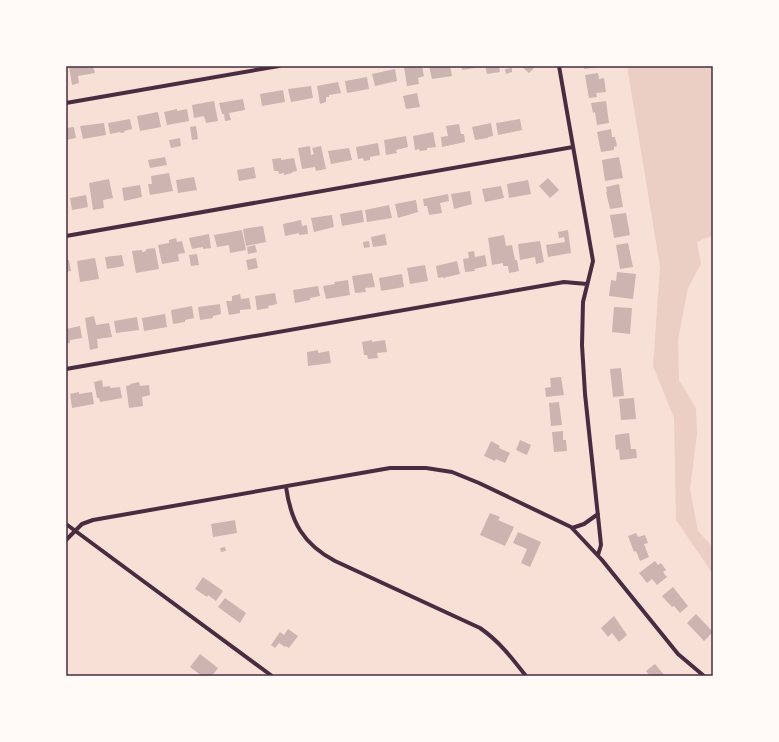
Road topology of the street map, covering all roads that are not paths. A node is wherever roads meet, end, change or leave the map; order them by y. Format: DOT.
graph roads {
  1 [pos="279,66"];
  2 [pos="559,66"];
  3 [pos="66,104"];
  4 [pos="573,147"];
  5 [pos="66,236"];
  6 [pos="587,284"];
  7 [pos="66,369"];
  8 [pos="286,487"];
  9 [pos="598,514"];
  10 [pos="66,524"];
  11 [pos="572,528"];
  12 [pos="75,531"];
  13 [pos="66,540"];
  14 [pos="598,555"];
  15 [pos="272,676"];
  16 [pos="526,676"];
  17 [pos="704,676"];
  1 -- 3 [label="street"];
  2 -- 4 [label="street"];
  4 -- 5 [label="street"];
  4 -- 6 [label="street"];
  6 -- 7 [label="street"];
  6 -- 9 [label="street"];
  8 -- 11 [label="street"];
  8 -- 12 [label="street"];
  8 -- 16 [label="street"];
  9 -- 11 [label="street"];
  9 -- 14 [label="street"];
  10 -- 12 [label="street"];
  11 -- 14 [label="street"];
  12 -- 13 [label="street"];
  12 -- 15 [label="street"];
  14 -- 17 [label="street"];
}
